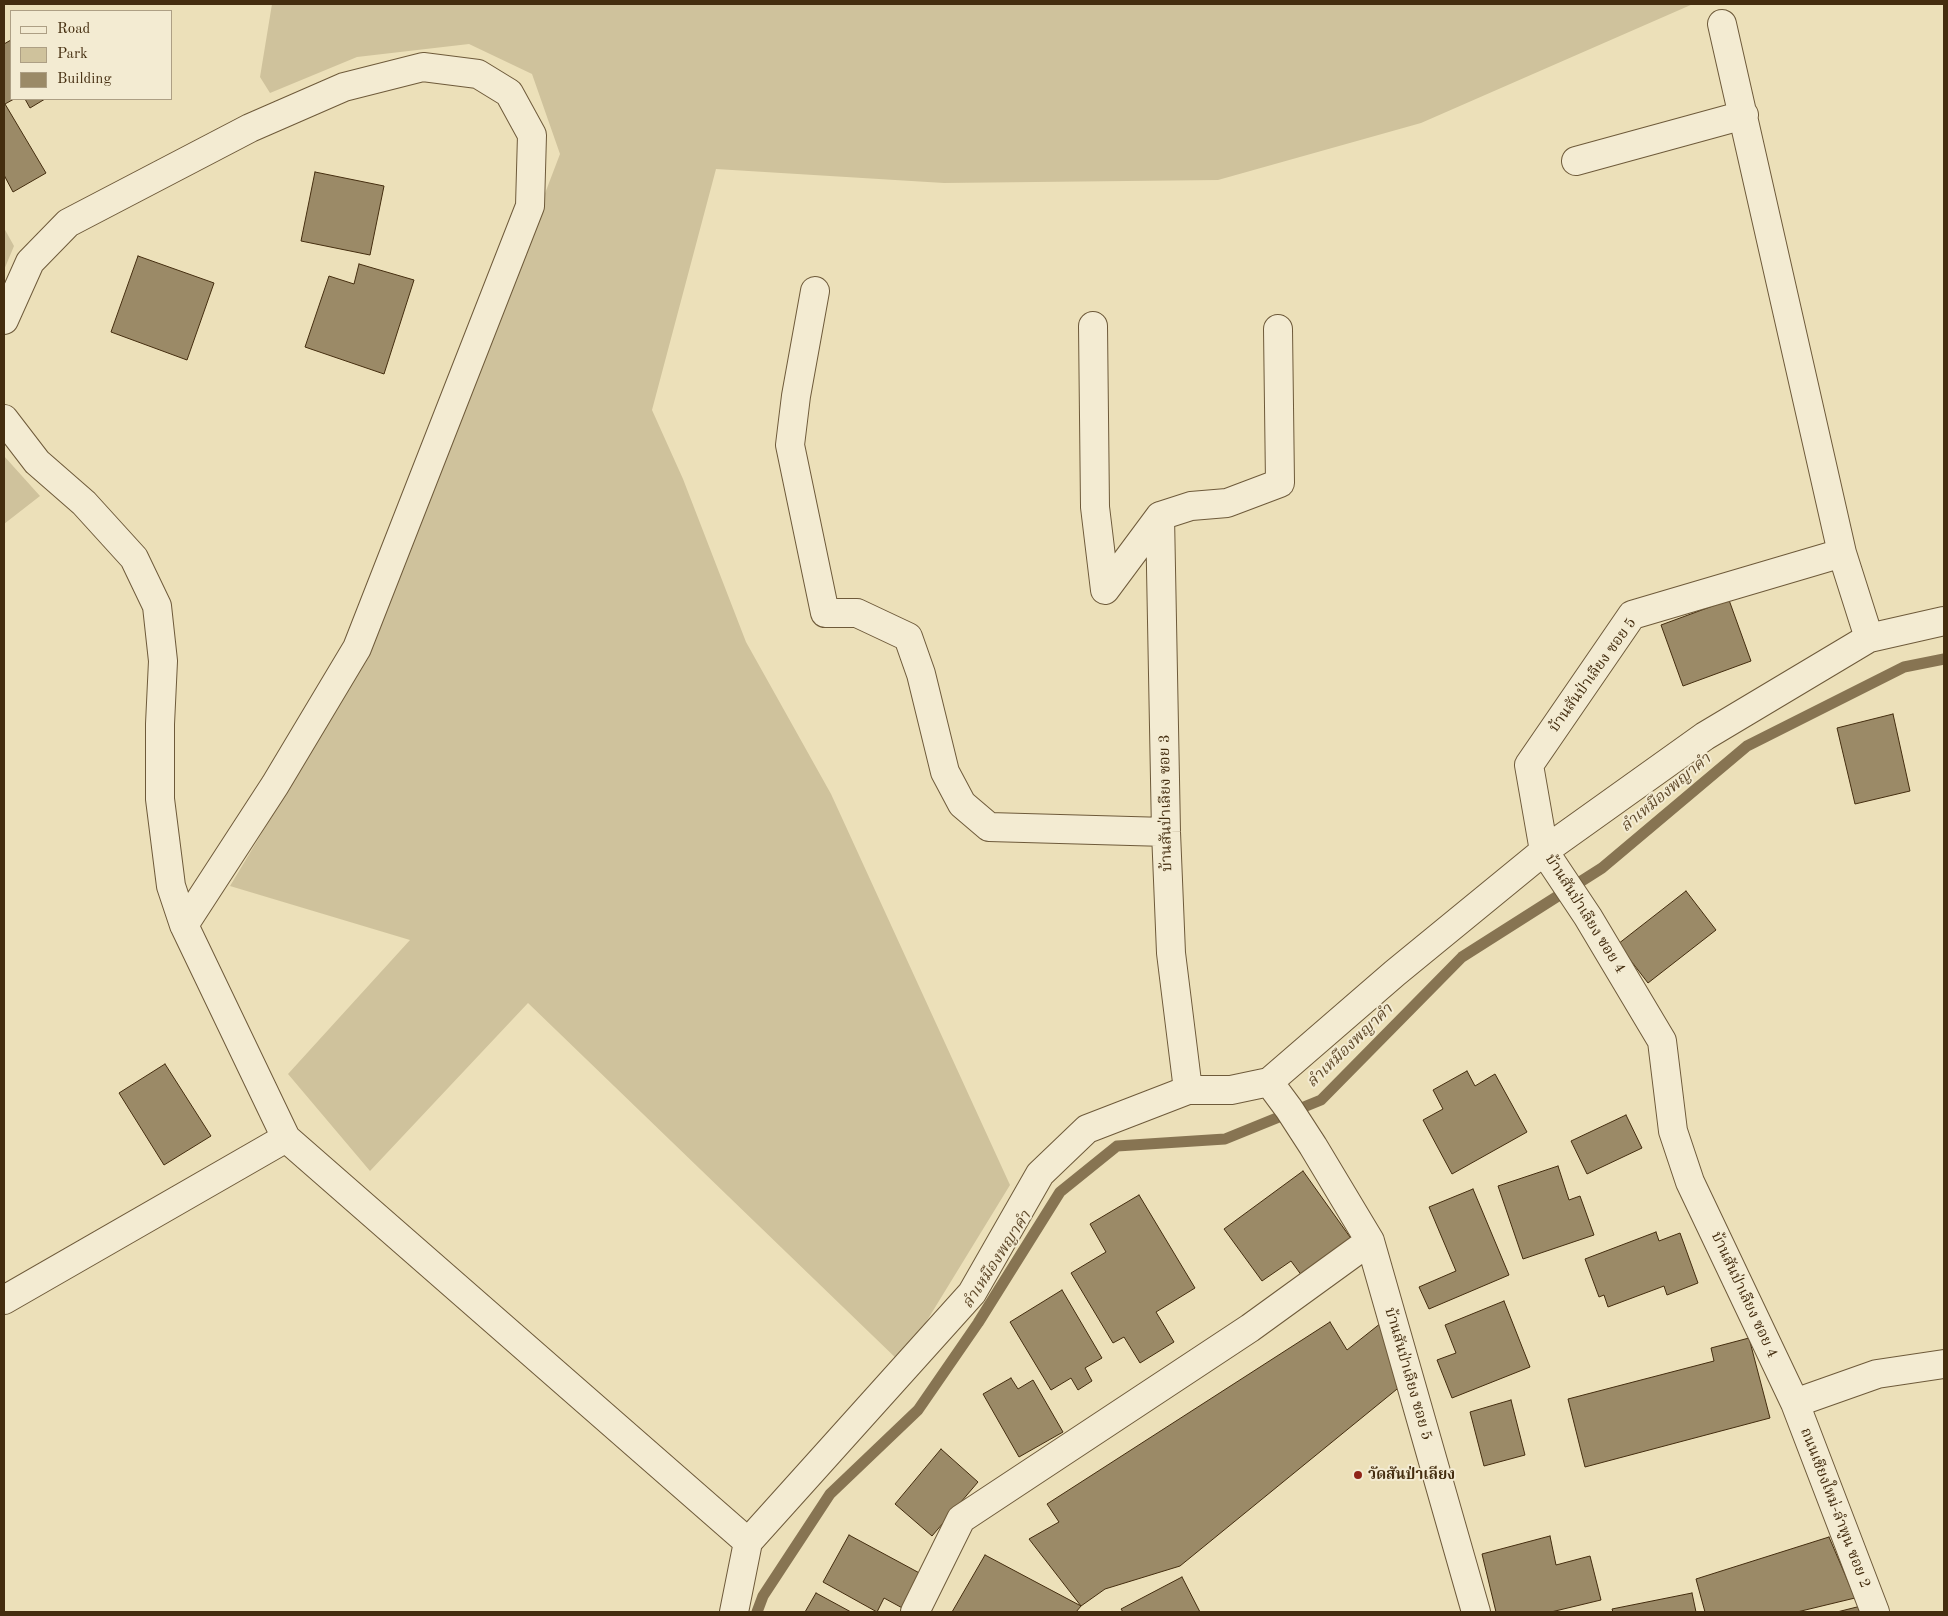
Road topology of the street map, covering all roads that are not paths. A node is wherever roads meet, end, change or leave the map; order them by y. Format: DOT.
graph roads {
  1 [pos="1722,24"];
  2 [pos="1744,115"];
  3 [pos="1576,161"];
  4 [pos="815,291"];
  5 [pos="4,320"];
  6 [pos="1093,326"];
  7 [pos="1278,329"];
  8 [pos="4,419"];
  9 [pos="1160,516"];
  10 [pos="1842,553"];
  11 [pos="1944,621"];
  12 [pos="1869,638"];
  13 [pos="1166,832"];
  14 [pos="1550,861"];
  15 [pos="184,925"];
  16 [pos="1269,1082"];
  17 [pos="1188,1090"];
  18 [pos="286,1138"];
  19 [pos="1370,1241"];
  20 [pos="4,1300"];
  21 [pos="1944,1364"];
  22 [pos="1795,1403"];
  23 [pos="748,1542"];
  24 [pos="734,1612"];
  25 [pos="915,1612"];
  26 [pos="1476,1612"];
  27 [pos="1875,1612"];
  1 -- 2 [label="street"];
  2 -- 3 [label="street"];
  2 -- 10 [label="street"];
  4 -- 13 [label="street"];
  5 -- 15 [label="street"];
  6 -- 9 [label="street"];
  7 -- 9 [label="street"];
  8 -- 15 [label="street"];
  9 -- 13 [label="street, บ้านสันป่าเลียง ซอย 3"];
  10 -- 12 [label="street"];
  10 -- 14 [label="street, บ้านสันป่าเลียง ซอย 5"];
  11 -- 12 [label="street, บ้านสันป่าเลียง ซอย 4"];
  12 -- 14 [label="street, บ้านสันป่าเลียง ซอย 4"];
  13 -- 17 [label="street, บ้านสันป่าเลียง ซอย 3"];
  14 -- 16 [label="street"];
  14 -- 22 [label="street, บ้านสันป่าเลียง ซอย 4"];
  15 -- 18 [label="street"];
  16 -- 17 [label="street"];
  16 -- 19 [label="street, บ้านสันป่าเลียง ซอย 5"];
  17 -- 23 [label="street"];
  18 -- 20 [label="street"];
  18 -- 23 [label="street"];
  19 -- 25 [label="street"];
  19 -- 26 [label="street, บ้านสันป่าเลียง ซอย 5"];
  21 -- 22 [label="street"];
  22 -- 27 [label="street, ถนนเชียงใหม่-ลำพูน ซอย 2"];
  23 -- 24 [label="street"];
}
